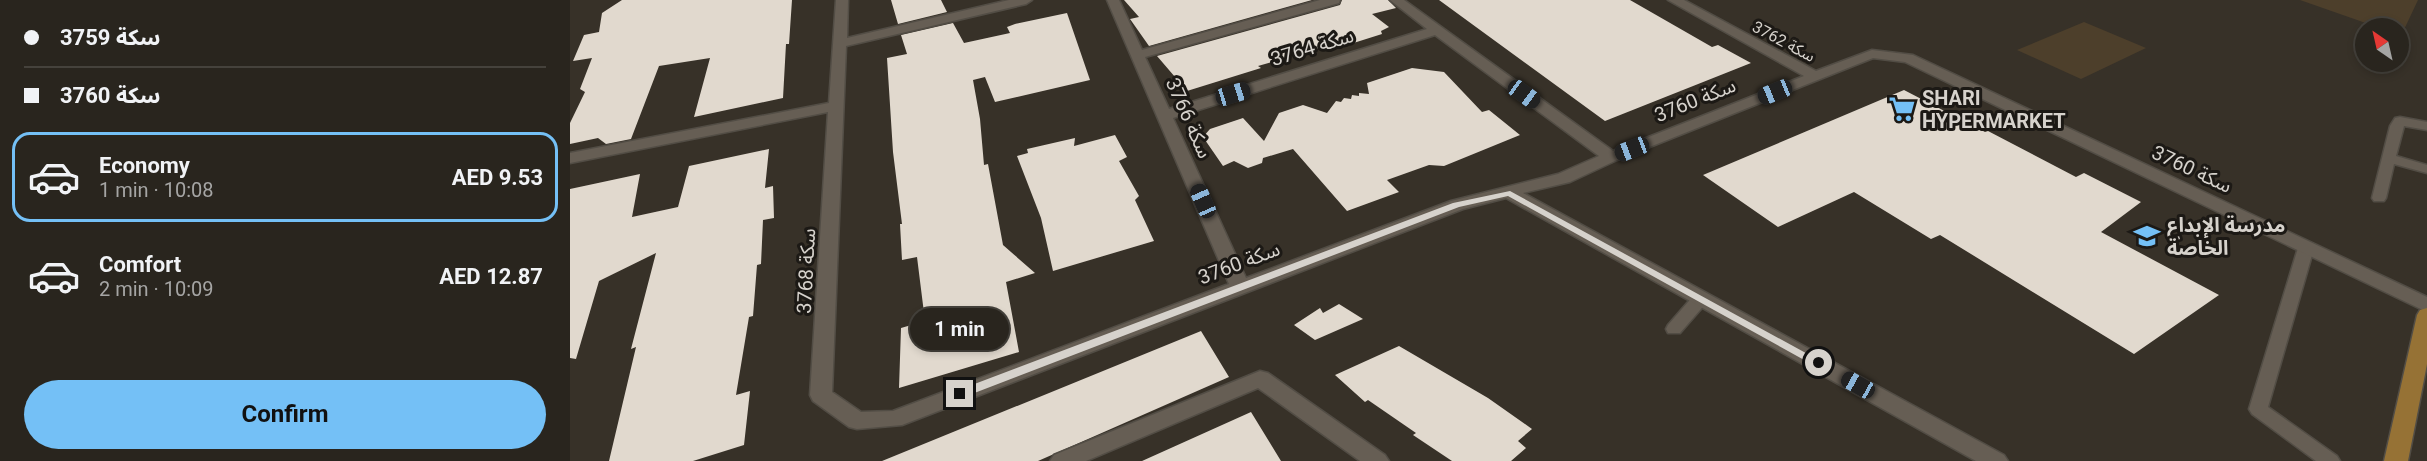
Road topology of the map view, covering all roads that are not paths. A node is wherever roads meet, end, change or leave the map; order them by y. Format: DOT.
graph roads {
  1 [pos="842,0"];
  2 [pos="1026,0"];
  3 [pos="1113,0"];
  4 [pos="1335,0"];
  5 [pos="1395,0"];
  6 [pos="1674,0"];
  7 [pos="1437,30"];
  8 [pos="841,43"];
  9 [pos="1138,55"];
  10 [pos="1815,76"];
  11 [pos="837,106"];
  12 [pos="1165,115"];
  13 [pos="2427,126"];
  14 [pos="1611,157"];
  15 [pos="570,158"];
  16 [pos="2390,159"];
  17 [pos="2427,169"];
  18 [pos="1510,193"];
  19 [pos="2379,198"];
  20 [pos="2306,248"];
  21 [pos="1240,287"];
  22 [pos="1701,298"];
  23 [pos="2427,305"];
  24 [pos="2427,315"];
  25 [pos="1674,329"];
  26 [pos="857,421"];
  27 [pos="1062,461"];
  28 [pos="1377,461"];
  29 [pos="1996,461"];
  30 [pos="2330,461"];
  31 [pos="2396,461"];
  1 -- 8 [label="street, سكة 3768"];
  2 -- 8 [label="street"];
  3 -- 9 [label="street, سكة 3766"];
  4 -- 9 [label="street"];
  5 -- 7 [label="street"];
  6 -- 10 [label="street, سكة 3762"];
  7 -- 12 [label="street, سكة 3764"];
  7 -- 14 [label="street"];
  8 -- 11 [label="street, سكة 3768"];
  9 -- 12 [label="street, سكة 3766"];
  10 -- 14 [label="street, سكة 3760"];
  10 -- 20 [label="street, سكة 3760"];
  11 -- 15 [label="street"];
  11 -- 26 [label="street, سكة 3768"];
  12 -- 21 [label="street, سكة 3766"];
  13 -- 16 [label="lane"];
  14 -- 18 [label="street, سكة 3760"];
  16 -- 17 [label="lane"];
  16 -- 19 [label="lane"];
  18 -- 21 [label="street, سكة 3760"];
  18 -- 22 [label="street"];
  20 -- 23 [label="street, سكة 3760"];
  20 -- 30 [label="lane"];
  21 -- 26 [label="street, سكة 3760"];
  22 -- 25 [label="lane"];
  22 -- 29 [label="street"];
  24 -- 31 [label="main road"];
  27 -- 28 [label="street"];
}
